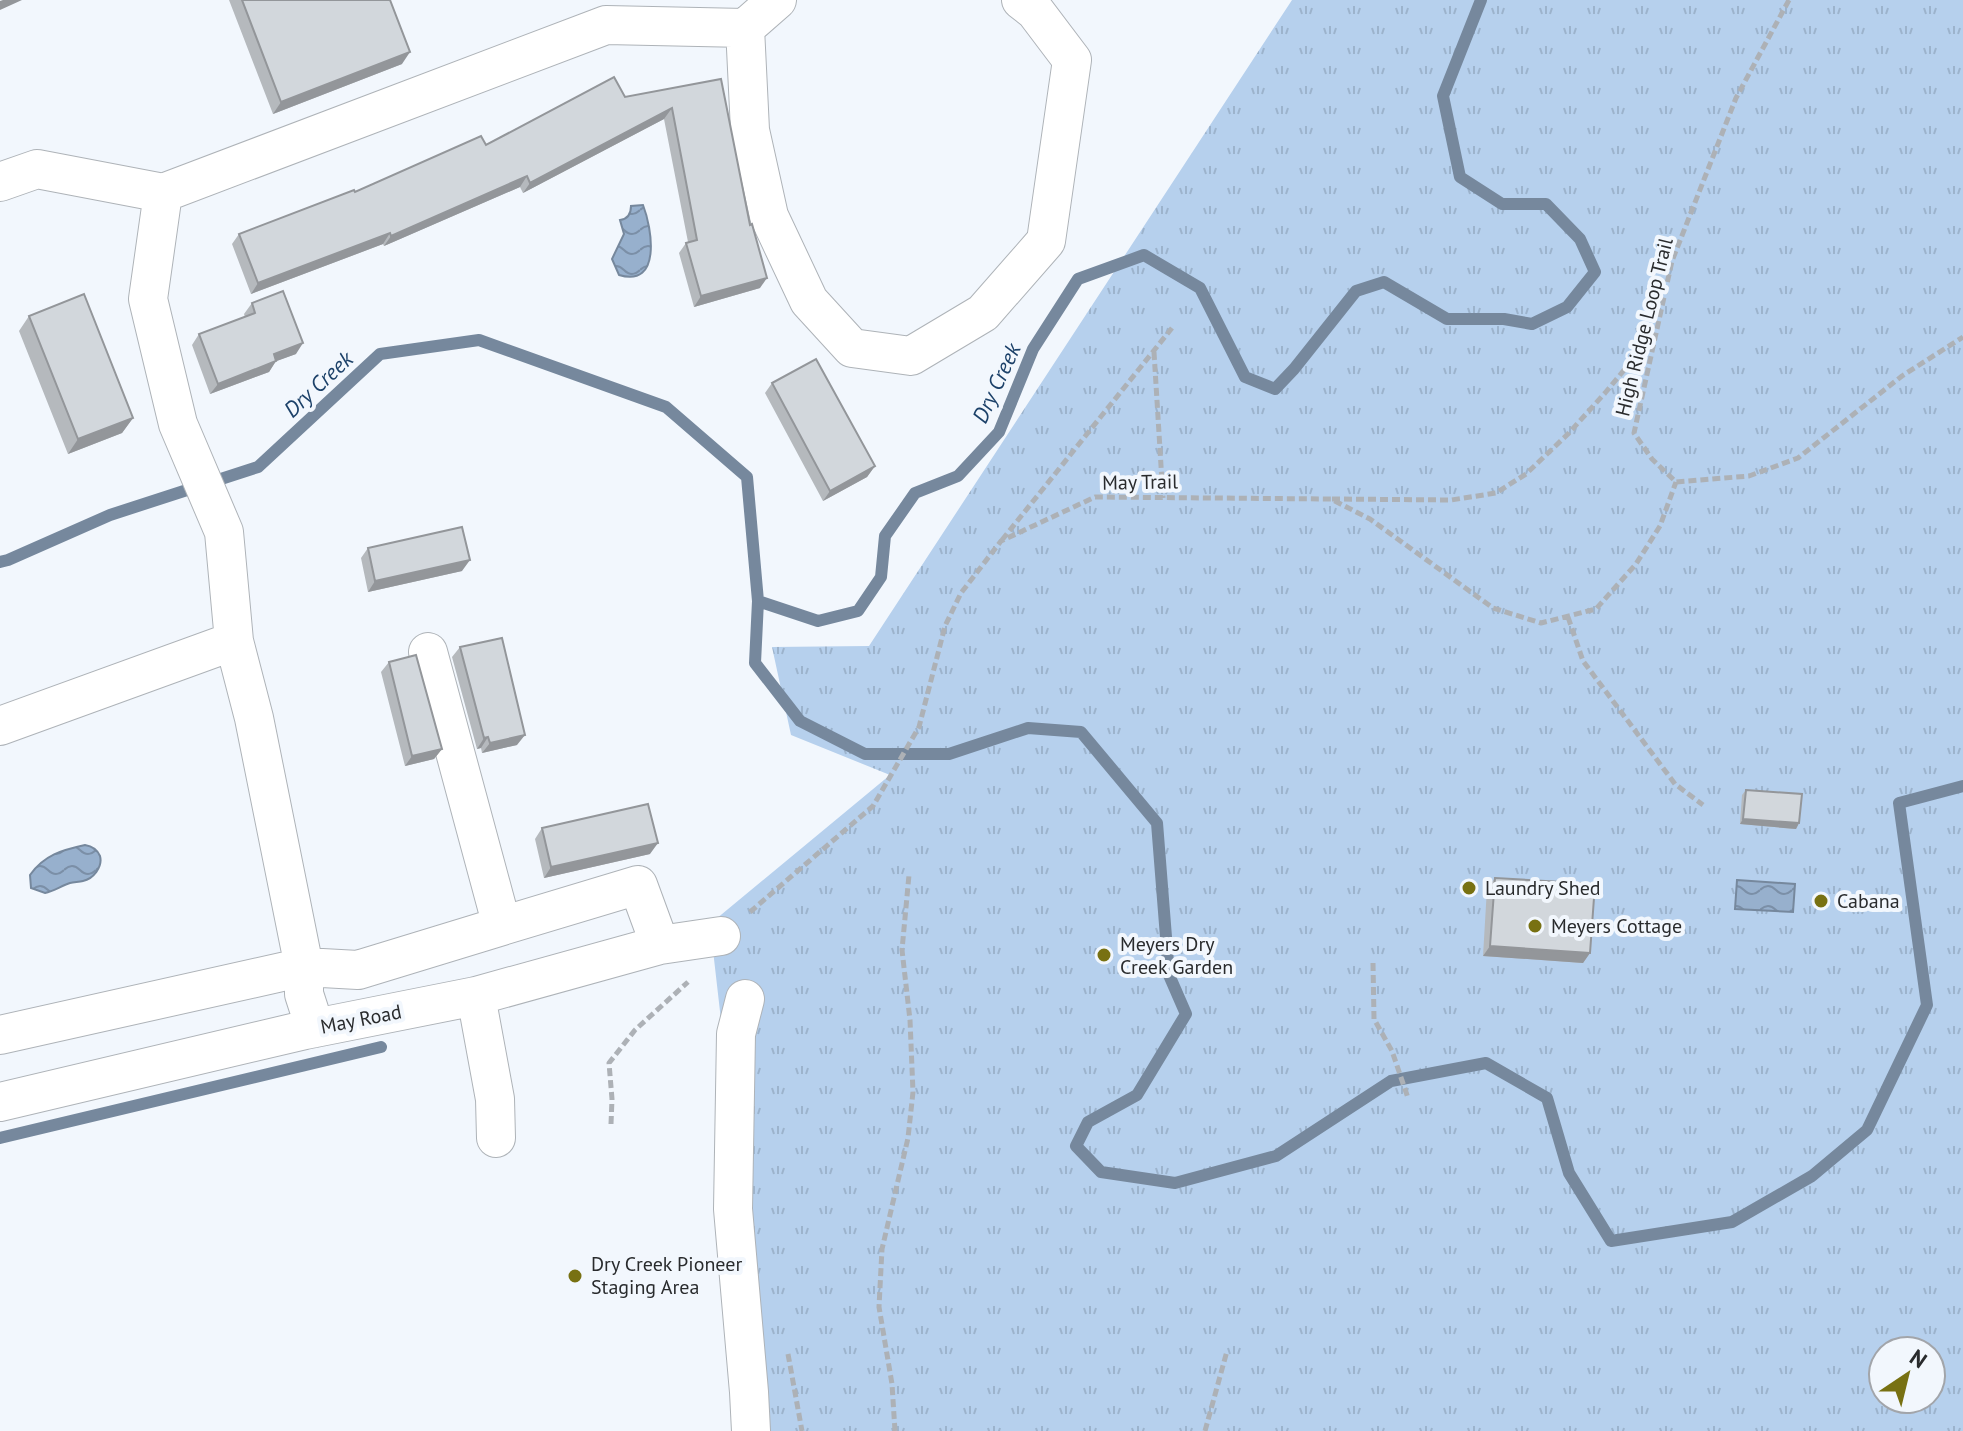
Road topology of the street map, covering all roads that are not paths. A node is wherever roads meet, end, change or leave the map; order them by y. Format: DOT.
graph roads {
  1 [pos="777,0"];
  2 [pos="1021,0"];
  3 [pos="745,28"];
  4 [pos="0,182"];
  5 [pos="163,193"];
  6 [pos="234,641"];
  7 [pos="428,652"];
  8 [pos="0,726"];
  9 [pos="502,926"];
  10 [pos="721,936"];
  11 [pos="660,945"];
  12 [pos="304,967"];
  13 [pos="476,996"];
  14 [pos="745,999"];
  15 [pos="315,1028"];
  16 [pos="0,1035"];
  17 [pos="0,1102"];
  18 [pos="496,1138"];
  19 [pos="751,1431"];
  1 -- 3 [label="street"];
  2 -- 3 [label="street"];
  3 -- 5 [label="street"];
  4 -- 5 [label="street"];
  5 -- 6 [label="street"];
  6 -- 8 [label="street"];
  6 -- 12 [label="street"];
  7 -- 9 [label="street"];
  9 -- 11 [label="street"];
  9 -- 12 [label="street"];
  10 -- 11 [label="street, May Road"];
  11 -- 13 [label="street, May Road"];
  12 -- 15 [label="street"];
  12 -- 16 [label="street"];
  13 -- 15 [label="street, May Road"];
  13 -- 18 [label="street"];
  14 -- 19 [label="street"];
  15 -- 17 [label="street, May Road"];
}
